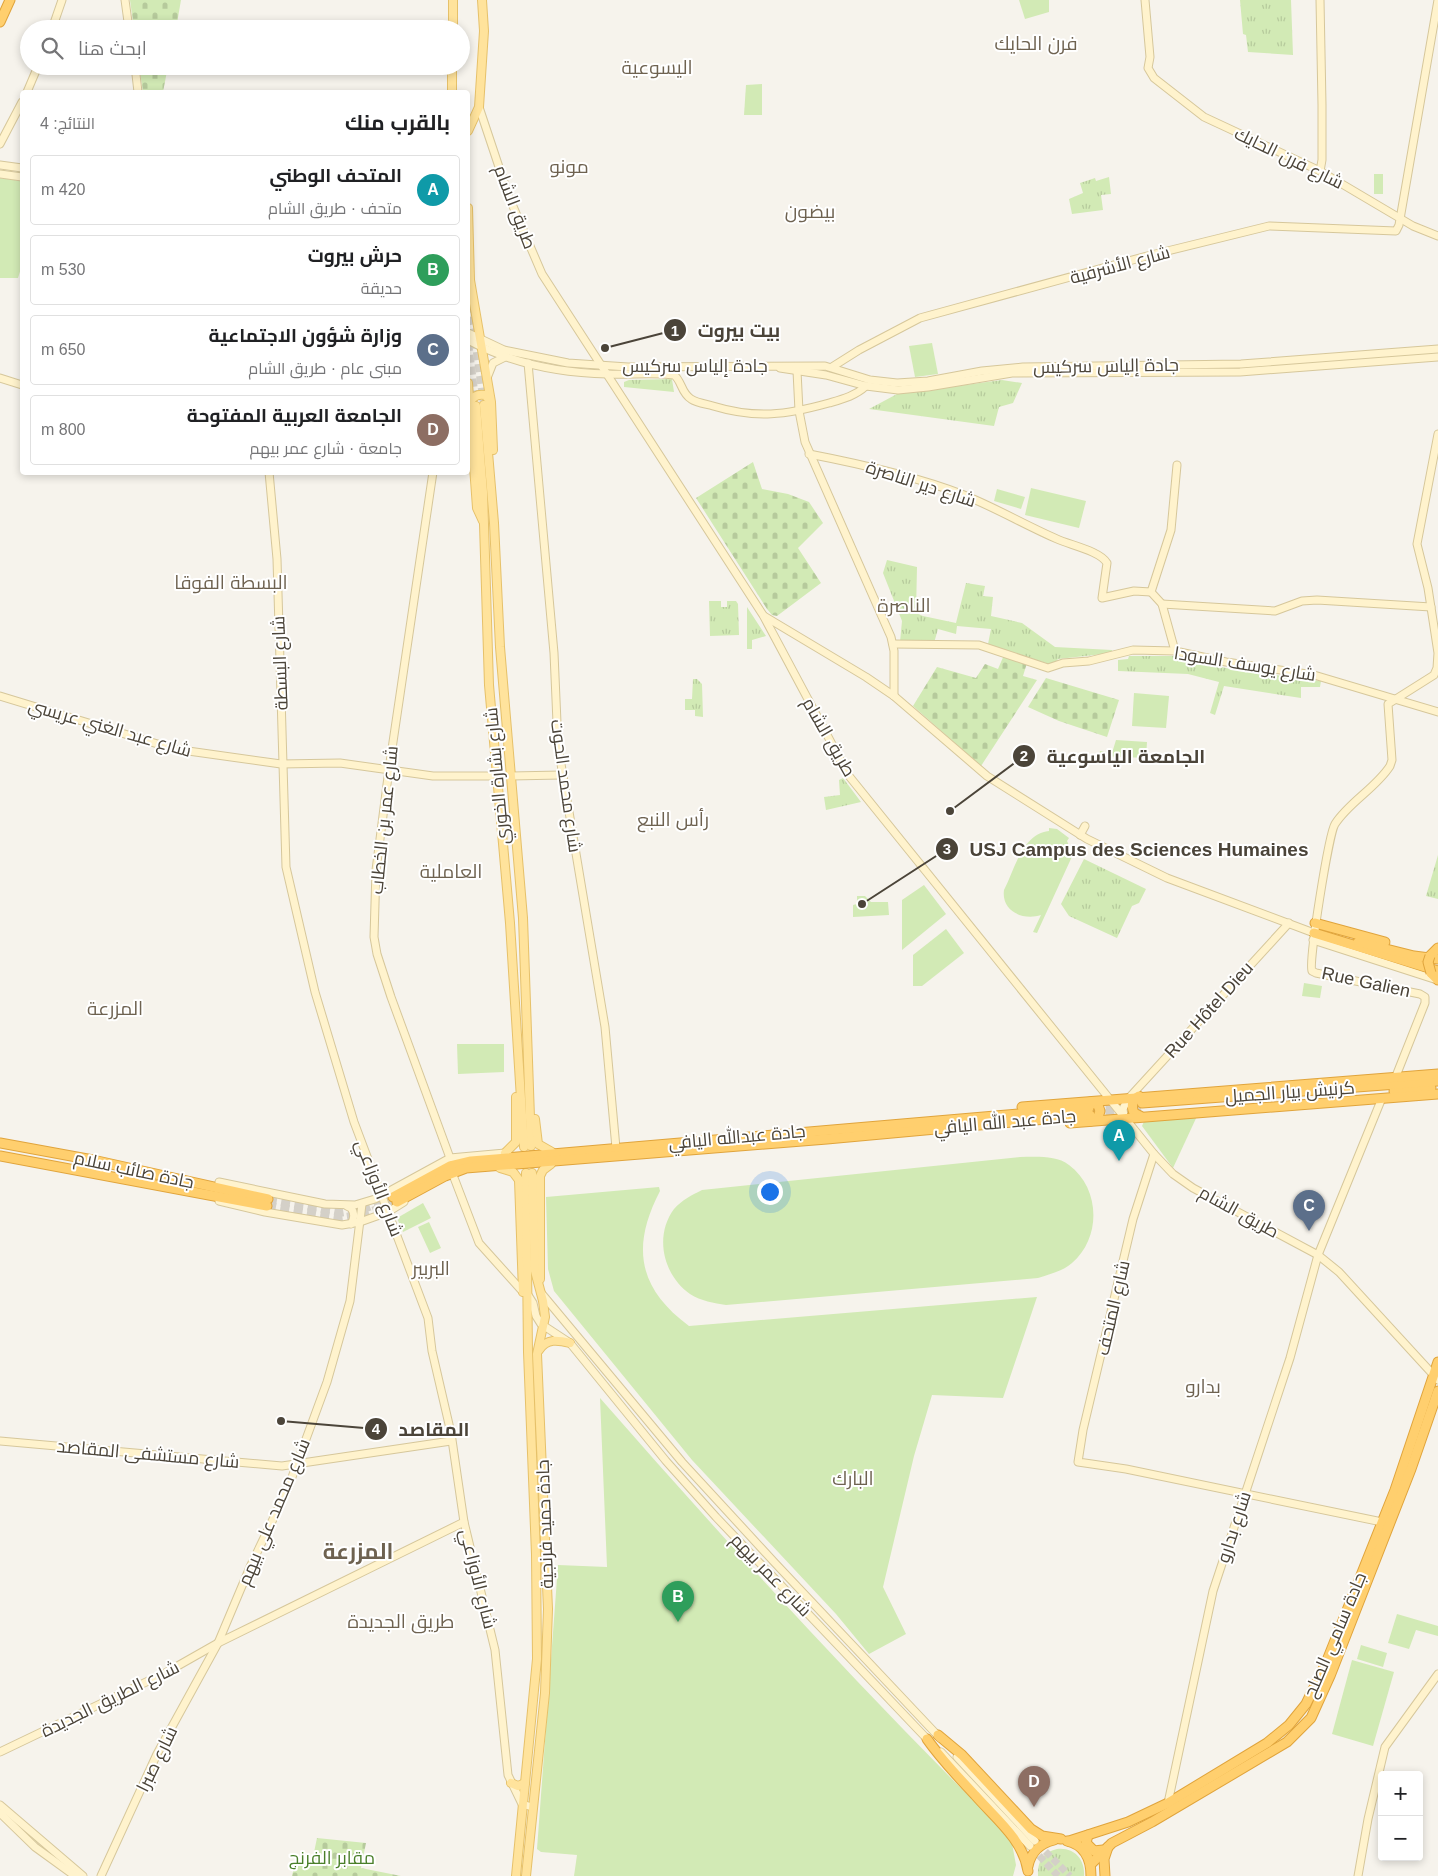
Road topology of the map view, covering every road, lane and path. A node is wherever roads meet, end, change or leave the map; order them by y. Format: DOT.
graph roads {
  1 [pos="8,0"];
  2 [pos="62,0"];
  3 [pos="126,0"];
  4 [pos="453,0"];
  5 [pos="482,0"];
  6 [pos="1145,0"];
  7 [pos="1320,0"];
  8 [pos="1438,0"];
  9 [pos="0,17"];
  10 [pos="55,20"];
  11 [pos="129,20"];
  12 [pos="453,20"];
  13 [pos="0,22"];
  14 [pos="34,75"];
  15 [pos="136,75"];
  16 [pos="452,75"];
  17 [pos="28,90"];
  18 [pos="138,90"];
  19 [pos="452,90"];
  20 [pos="20,106"];
  21 [pos="479,107"];
  22 [pos="470,126"];
  23 [pos="0,144"];
  24 [pos="0,165"];
  25 [pos="20,168"];
  26 [pos="1320,170"];
  27 [pos="0,172"];
  28 [pos="20,175"];
  29 [pos="1400,218"];
  30 [pos="1438,236"];
  31 [pos="470,280"];
  32 [pos="470,335"];
  33 [pos="470,341"];
  34 [pos="481,344"];
  35 [pos="1438,349"];
  36 [pos="507,357"];
  37 [pos="1438,357"];
  38 [pos="844,360"];
  39 [pos="528,363"];
  40 [pos="602,366"];
  41 [pos="777,366"];
  42 [pos="832,367"];
  43 [pos="801,371"];
  44 [pos="846,372"];
  45 [pos="606,374"];
  46 [pos="633,374"];
  47 [pos="0,378"];
  48 [pos="486,378"];
  49 [pos="20,384"];
  50 [pos="470,386"];
  51 [pos="866,386"];
  52 [pos="619,393"];
  53 [pos="480,404"];
  54 [pos="799,411"];
  55 [pos="1438,434"];
  56 [pos="809,454"];
  57 [pos="1177,465"];
  58 [pos="268,475"];
  59 [pos="433,475"];
  60 [pos="1151,592"];
  61 [pos="1162,604"];
  62 [pos="1431,607"];
  63 [pos="763,615"];
  64 [pos="1436,631"];
  65 [pos="894,644"];
  66 [pos="1175,651"];
  67 [pos="0,696"];
  68 [pos="894,696"];
  69 [pos="1394,699"];
  70 [pos="1438,712"];
  71 [pos="281,764"];
  72 [pos="389,769"];
  73 [pos="562,775"];
  74 [pos="497,776"];
  75 [pos="511,776"];
  76 [pos="1085,826"];
  77 [pos="1080,835"];
  78 [pos="1289,923"];
  79 [pos="1316,923"];
  80 [pos="1314,936"];
  81 [pos="1435,953"];
  82 [pos="1434,972"];
  83 [pos="1438,980"];
  84 [pos="515,1025"];
  85 [pos="528,1030"];
  86 [pos="1438,1074"];
  87 [pos="1396,1076"];
  88 [pos="1438,1081"];
  89 [pos="1143,1083"];
  90 [pos="1338,1083"];
  91 [pos="1438,1088"];
  92 [pos="1246,1089"];
  93 [pos="1438,1094"];
  94 [pos="1292,1095"];
  95 [pos="1129,1097"];
  96 [pos="1382,1098"];
  97 [pos="1111,1099"];
  98 [pos="1343,1101"];
  99 [pos="1142,1106"];
  100 [pos="1236,1108"];
  101 [pos="1089,1111"];
  102 [pos="1125,1117"];
  103 [pos="919,1125"];
  104 [pos="0,1143"];
  105 [pos="1144,1143"];
  106 [pos="576,1151"];
  107 [pos="552,1152"];
  108 [pos="616,1152"];
  109 [pos="505,1153"];
  110 [pos="1154,1154"];
  111 [pos="0,1156"];
  112 [pos="450,1158"];
  113 [pos="552,1164"];
  114 [pos="500,1168"];
  115 [pos="454,1175"];
  116 [pos="166,1176"];
  117 [pos="219,1182"];
  118 [pos="160,1186"];
  119 [pos="382,1196"];
  120 [pos="395,1199"];
  121 [pos="219,1201"];
  122 [pos="362,1204"];
  123 [pos="345,1206"];
  124 [pos="388,1212"];
  125 [pos="360,1222"];
  126 [pos="351,1224"];
  127 [pos="1318,1256"];
  128 [pos="541,1291"];
  129 [pos="526,1294"];
  130 [pos="544,1327"];
  131 [pos="570,1343"];
  132 [pos="537,1354"];
  133 [pos="596,1360"];
  134 [pos="1438,1362"];
  135 [pos="590,1370"];
  136 [pos="1436,1377"];
  137 [pos="1438,1391"];
  138 [pos="0,1441"];
  139 [pos="452,1441"];
  140 [pos="296,1464"];
  141 [pos="1245,1495"];
  142 [pos="464,1522"];
  143 [pos="1382,1522"];
  144 [pos="218,1643"];
  145 [pos="1438,1674"];
  146 [pos="938,1735"];
  147 [pos="927,1739"];
  148 [pos="0,1752"];
  149 [pos="511,1782"];
  150 [pos="525,1783"];
  151 [pos="1168,1803"];
  152 [pos="522,1804"];
  153 [pos="0,1805"];
  154 [pos="532,1807"];
  155 [pos="0,1813"];
  156 [pos="1088,1835"];
  157 [pos="1065,1840"];
  158 [pos="1112,1843"];
  159 [pos="1103,1850"];
  160 [pos="1091,1864"];
  161 [pos="1028,1873"];
  162 [pos="75,1876"];
  163 [pos="83,1876"];
  164 [pos="101,1876"];
  165 [pos="516,1876"];
  166 [pos="526,1876"];
  167 [pos="1091,1876"];
  168 [pos="1105,1876"];
  169 [pos="1358,1876"];
  1 -- 9 [label="highway"];
  1 -- 13 [label="highway"];
  2 -- 10 [label="street"];
  3 -- 11 [label="street"];
  4 -- 12 [label="main road"];
  5 -- 21 [label="main road, طريق الشام"];
  6 -- 26 [label="street, شارع فرن الحايك"];
  7 -- 26 [label="street"];
  8 -- 29 [label="street"];
  14 -- 17 [label="street"];
  15 -- 18 [label="street"];
  16 -- 19 [label="main road"];
  20 -- 23 [label="street"];
  21 -- 22 [label="main road"];
  21 -- 40 [label="street, طريق الشام"];
  24 -- 25 [label="street"];
  26 -- 29 [label="street, شارع فرن الحايك"];
  27 -- 28 [label="street"];
  29 -- 30 [label="street, شارع فرن الحايك"];
  29 -- 38 [label="street, شارع الأشرفية"];
  31 -- 34 [label="main road"];
  32 -- 34 [label="street, جادة إلياس سركيس"];
  33 -- 34 [label="street, جادة إلياس سركيس"];
  34 -- 36 [label="street, جادة إلياس سركيس"];
  34 -- 40 [label="street, جادة إلياس سركيس"];
  34 -- 48 [label="main road"];
  35 -- 44 [label="street, جادة إلياس سركيس"];
  36 -- 39 [label="street, جادة إلياس سركيس"];
  36 -- 48 [label="street"];
  37 -- 51 [label="street, جادة إلياس سركيس"];
  38 -- 42 [label="street, شارع الأشرفية"];
  38 -- 44 [label="street"];
  39 -- 45 [label="street, جادة إلياس سركيس"];
  39 -- 73 [label="street, شارع محمد الحوت"];
  40 -- 41 [label="street, جادة إلياس سركيس"];
  40 -- 45 [label="street, طريق الشام"];
  41 -- 42 [label="street, جادة إلياس سركيس"];
  41 -- 43 [label="street, جادة إلياس سركيس"];
  42 -- 44 [label="street, جادة إلياس سركيس"];
  43 -- 44 [label="street"];
  43 -- 51 [label="street, جادة إلياس سركيس"];
  43 -- 54 [label="street"];
  45 -- 46 [label="street, جادة إلياس سركيس"];
  45 -- 52 [label="street, طريق الشام"];
  46 -- 52 [label="street"];
  46 -- 54 [label="street, جادة إلياس سركيس"];
  47 -- 49 [label="street"];
  48 -- 53 [label="main road"];
  50 -- 53 [label="main road"];
  51 -- 54 [label="street, جادة إلياس سركيس"];
  52 -- 63 [label="street, طريق الشام"];
  53 -- 74 [label="main road, شارع بشارة الخوري"];
  53 -- 75 [label="main road, شارع بشارة الخوري"];
  54 -- 56 [label="street"];
  55 -- 62 [label="street"];
  56 -- 60 [label="street, شارع دير الناصرة"];
  56 -- 65 [label="street"];
  57 -- 60 [label="street"];
  58 -- 71 [label="street, شارع البسطة"];
  59 -- 72 [label="street, شارع عمر بن الخطاب"];
  60 -- 61 [label="street"];
  61 -- 62 [label="street"];
  61 -- 66 [label="street"];
  62 -- 64 [label="street"];
  63 -- 68 [label="street"];
  63 -- 97 [label="street, طريق الشام"];
  64 -- 69 [label="street"];
  65 -- 66 [label="street, شارع يوسف السودا"];
  65 -- 68 [label="street"];
  66 -- 69 [label="street, شارع يوسف السودا"];
  67 -- 71 [label="street, شارع عبد الغني عريسي"];
  68 -- 77 [label="street"];
  69 -- 70 [label="street, شارع يوسف السودا"];
  69 -- 79 [label="street"];
  71 -- 72 [label="street, شارع عبد الغني عريسي"];
  71 -- 119 [label="street, شارع الأوزاعي"];
  72 -- 74 [label="street, شارع عبد الغني عريسي"];
  72 -- 112 [label="street, شارع عمر بن الخطاب"];
  73 -- 75 [label="street"];
  73 -- 108 [label="street, شارع محمد الحوت"];
  74 -- 84 [label="main road, شارع بشارة الخوري"];
  75 -- 85 [label="main road, شارع بشارة الخوري"];
  76 -- 77 [label="street"];
  77 -- 78 [label="street"];
  78 -- 80 [label="street"];
  78 -- 89 [label="street, Rue Hôtel Dieu"];
  79 -- 80 [label="street"];
  79 -- 81 [label="highway"];
  80 -- 81 [label="highway"];
  80 -- 82 [label="highway"];
  80 -- 83 [label="street"];
  80 -- 87 [label="street, Rue Galien"];
  81 -- 82 [label="highway, bridge"];
  82 -- 83 [label="highway"];
  84 -- 85 [label="main road, شارع بشارة الخوري"];
  84 -- 109 [label="main road"];
  85 -- 107 [label="main road"];
  86 -- 87 [label="highway"];
  87 -- 90 [label="highway"];
  88 -- 94 [label="highway, كرنيش بيار الجميل"];
  89 -- 95 [label="street, Rue Hôtel Dieu"];
  89 -- 99 [label="street"];
  90 -- 92 [label="highway"];
  90 -- 94 [label="highway"];
  91 -- 94 [label="highway, كرنيش بيار الجميل"];
  92 -- 94 [label="highway"];
  92 -- 99 [label="highway"];
  93 -- 96 [label="highway"];
  94 -- 98 [label="highway"];
  94 -- 99 [label="highway, كرنيش بيار الجميل"];
  94 -- 100 [label="highway"];
  95 -- 97 [label="highway"];
  95 -- 99 [label="highway"];
  95 -- 102 [label="street"];
  96 -- 98 [label="highway"];
  96 -- 127 [label="street, شارع بدارو"];
  97 -- 101 [label="highway"];
  97 -- 102 [label="street, طريق الشام"];
  98 -- 100 [label="highway"];
  99 -- 100 [label="highway"];
  99 -- 102 [label="highway"];
  99 -- 105 [label="street"];
  101 -- 102 [label="highway"];
  101 -- 103 [label="highway, جادة عبدالله اليافي"];
  101 -- 103 [label="highway"];
  102 -- 105 [label="street, طريق الشام"];
  103 -- 108 [label="highway, جادة عبدالله اليافي"];
  104 -- 116 [label="highway, جادة صائب سلام"];
  105 -- 110 [label="street, طريق الشام"];
  106 -- 107 [label="highway"];
  106 -- 108 [label="highway, جادة عبدالله اليافي"];
  106 -- 120 [label="highway, جادة عبدالله اليافي"];
  107 -- 109 [label="highway"];
  108 -- 113 [label="highway"];
  108 -- 120 [label="highway, جادة عبدالله اليافي"];
  109 -- 112 [label="street, جادة عبدالله اليافي"];
  110 -- 127 [label="street, طريق الشام"];
  110 -- 141 [label="street, شارع المتحف"];
  111 -- 118 [label="highway, جادة صائب سلام"];
  112 -- 120 [label="street, جادة عبدالله اليافي"];
  113 -- 114 [label="highway"];
  113 -- 128 [label="main road"];
  114 -- 115 [label="street, جادة عبدالله اليافي"];
  114 -- 129 [label="main road"];
  115 -- 120 [label="street, جادة عبدالله اليافي"];
  115 -- 129 [label="street"];
  116 -- 117 [label="highway"];
  116 -- 118 [label="highway, جادة صائب سلام"];
  117 -- 123 [label="street, جادة صائب سلام"];
  118 -- 121 [label="highway"];
  119 -- 120 [label="street, جادة عبدالله اليافي"];
  119 -- 122 [label="street, جادة صائب سلام"];
  119 -- 124 [label="street, شارع الأوزاعي"];
  120 -- 124 [label="street, جادة عبدالله اليافي"];
  121 -- 126 [label="street"];
  122 -- 123 [label="street, جادة صائب سلام"];
  122 -- 125 [label="street, شارع محمد علي بيهم"];
  123 -- 126 [label="street"];
  124 -- 125 [label="street"];
  124 -- 139 [label="street, شارع الأوزاعي"];
  125 -- 126 [label="street"];
  125 -- 140 [label="street, شارع محمد علي بيهم"];
  127 -- 136 [label="street, طريق الشام"];
  127 -- 141 [label="street, شارع بدارو"];
  128 -- 129 [label="main road, جادة حميد فرنجية"];
  128 -- 130 [label="main road, جادة حميد فرنجية"];
  128 -- 133 [label="street, شارع عمر بيهم"];
  129 -- 130 [label="street"];
  129 -- 150 [label="main road, جادة حميد فرنجية"];
  130 -- 131 [label="street, شارع عمر بيهم"];
  130 -- 132 [label="main road, جادة حميد فرنجية"];
  131 -- 132 [label="main road"];
  131 -- 135 [label="street, شارع عمر بيهم"];
  132 -- 154 [label="main road, جادة حميد فرنجية"];
  133 -- 135 [label="street"];
  133 -- 146 [label="street, شارع عمر بيهم"];
  134 -- 136 [label="highway, جادة سامي الصلح"];
  135 -- 147 [label="street, شارع عمر بيهم"];
  136 -- 143 [label="highway, جادة سامي الصلح"];
  137 -- 158 [label="highway, جادة سامي الصلح"];
  138 -- 140 [label="street, شارع مستشفى المقاصد"];
  139 -- 140 [label="street, شارع مستشفى المقاصد"];
  139 -- 142 [label="street, شارع الأوزاعي"];
  140 -- 144 [label="street, شارع محمد علي بيهم"];
  141 -- 143 [label="street"];
  141 -- 151 [label="street, شارع بدارو"];
  142 -- 144 [label="street, شارع الطريق الجديدة"];
  142 -- 149 [label="street, شارع الأوزاعي"];
  143 -- 151 [label="highway, جادة سامي الصلح"];
  144 -- 148 [label="street, شارع الطريق الجديدة"];
  144 -- 164 [label="street, شارع صبرا"];
  145 -- 169 [label="street"];
  146 -- 147 [label="street, شارع عمر بيهم"];
  146 -- 157 [label="highway"];
  147 -- 161 [label="highway"];
  149 -- 150 [label="main road"];
  149 -- 152 [label="street, شارع الأوزاعي"];
  150 -- 152 [label="main road, جادة حميد فرنجية"];
  151 -- 156 [label="highway, جادة سامي الصلح"];
  152 -- 154 [label="street"];
  152 -- 165 [label="main road, جادة حميد فرنجية"];
  153 -- 163 [label="street"];
  154 -- 166 [label="main road, جادة حميد فرنجية"];
  155 -- 162 [label="street"];
  156 -- 157 [label="highway, جادة سامي الصلح"];
  156 -- 159 [label="highway"];
  157 -- 160 [label="highway"];
  157 -- 161 [label="highway, جادة سامي الصلح"];
  158 -- 159 [label="highway, جادة سامي الصلح"];
  158 -- 168 [label="highway"];
  159 -- 160 [label="highway, جادة سامي الصلح"];
  160 -- 167 [label="highway"];
}
